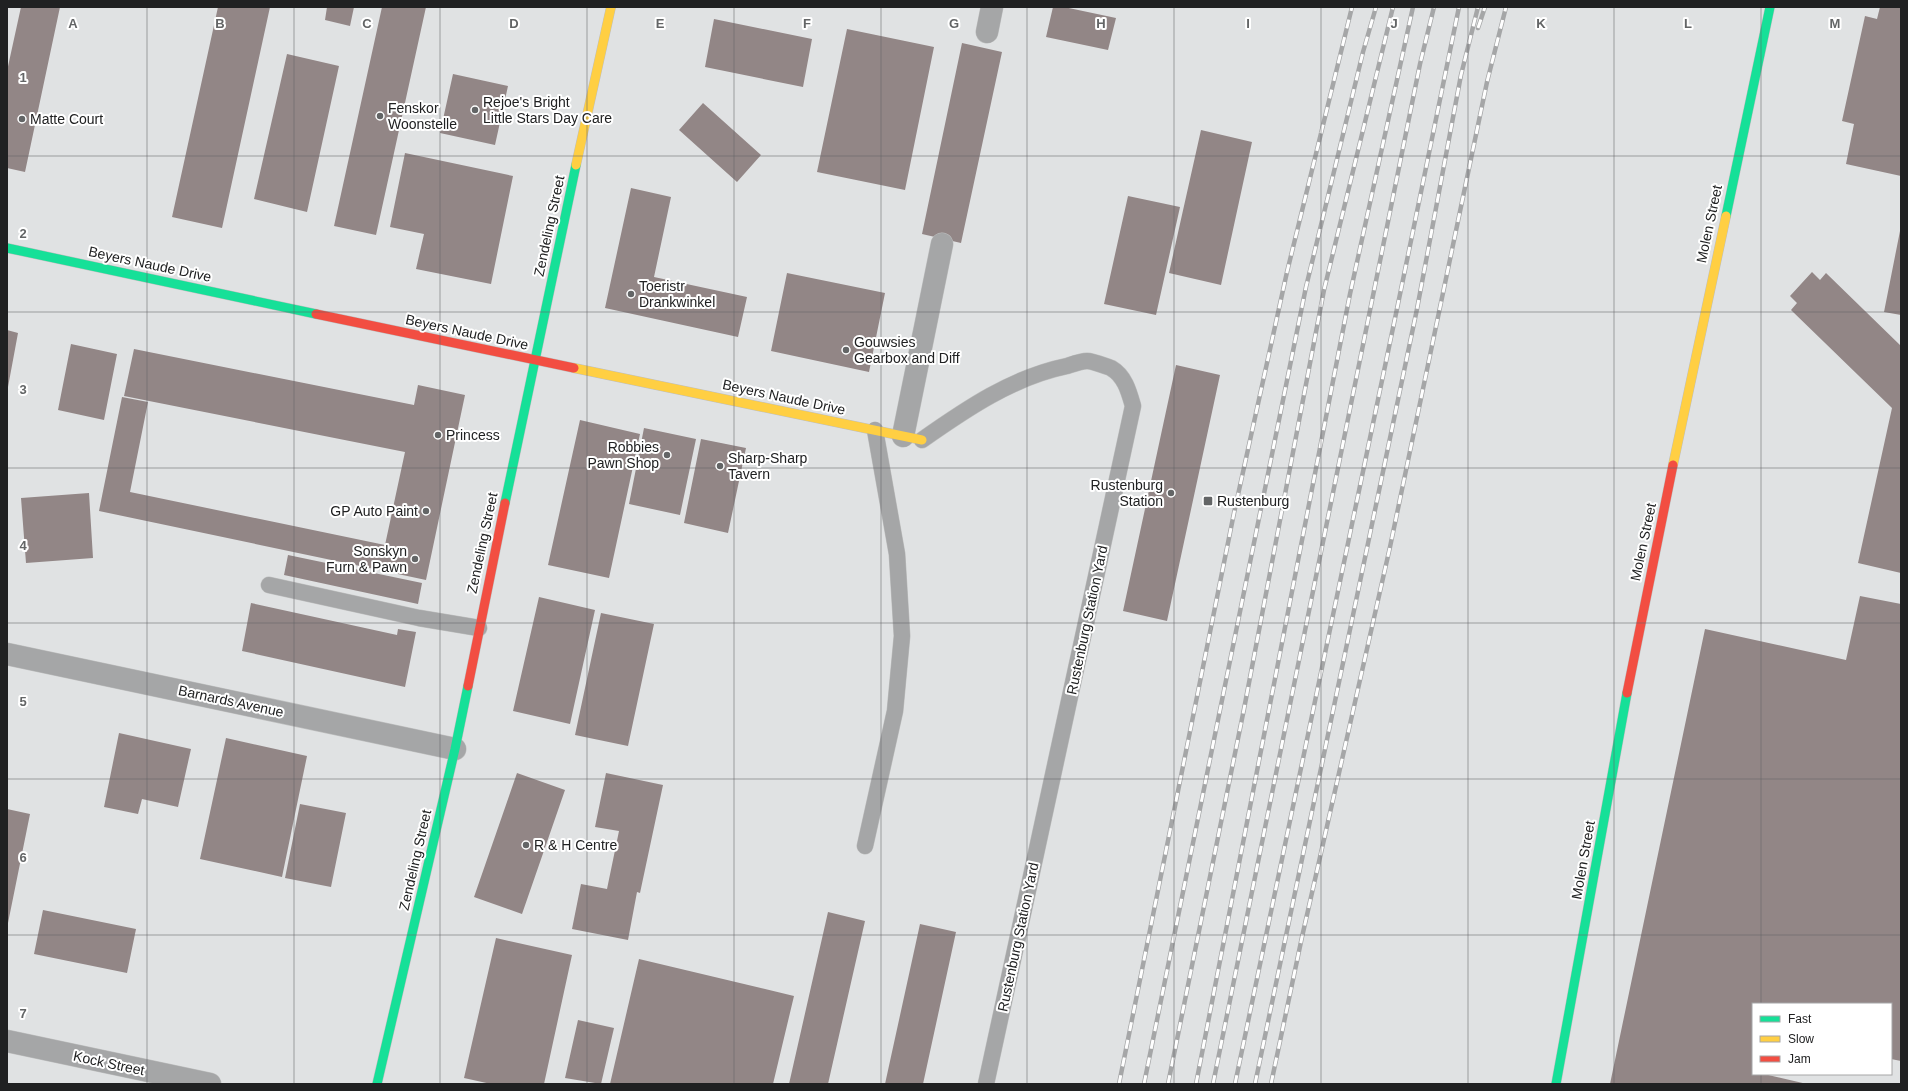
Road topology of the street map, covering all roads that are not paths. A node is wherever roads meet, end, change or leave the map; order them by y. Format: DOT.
graph roads {
  1 [pos="611,7"];
  2 [pos="992,7"];
  3 [pos="1770,7"];
  4 [pos="987,32"];
  5 [pos="942,244"];
  6 [pos="7,248"];
  7 [pos="534,360"];
  8 [pos="875,430"];
  9 [pos="912,438"];
  10 [pos="269,585"];
  11 [pos="479,628"];
  12 [pos="7,654"];
  13 [pos="455,749"];
  14 [pos="865,846"];
  15 [pos="7,1042"];
  16 [pos="210,1084"];
  17 [pos="377,1084"];
  18 [pos="986,1084"];
  19 [pos="1556,1084"];
  1 -- 7 [label="street, Zendeling Street"];
  2 -- 4 [label="street"];
  3 -- 19 [label="street, Molen Street"];
  5 -- 9 [label="street"];
  6 -- 7 [label="street, Beyers Naude Drive"];
  7 -- 8 [label="street, Beyers Naude Drive"];
  7 -- 11 [label="street, Zendeling Street"];
  8 -- 9 [label="street, Beyers Naude Drive"];
  8 -- 14 [label="lane"];
  9 -- 18 [label="lane, Rustenburg Station Yard"];
  10 -- 11 [label="lane"];
  11 -- 13 [label="street, Zendeling Street"];
  12 -- 13 [label="street, Barnards Avenue"];
  13 -- 17 [label="street, Zendeling Street"];
  15 -- 16 [label="street, Kock Street"];
}
